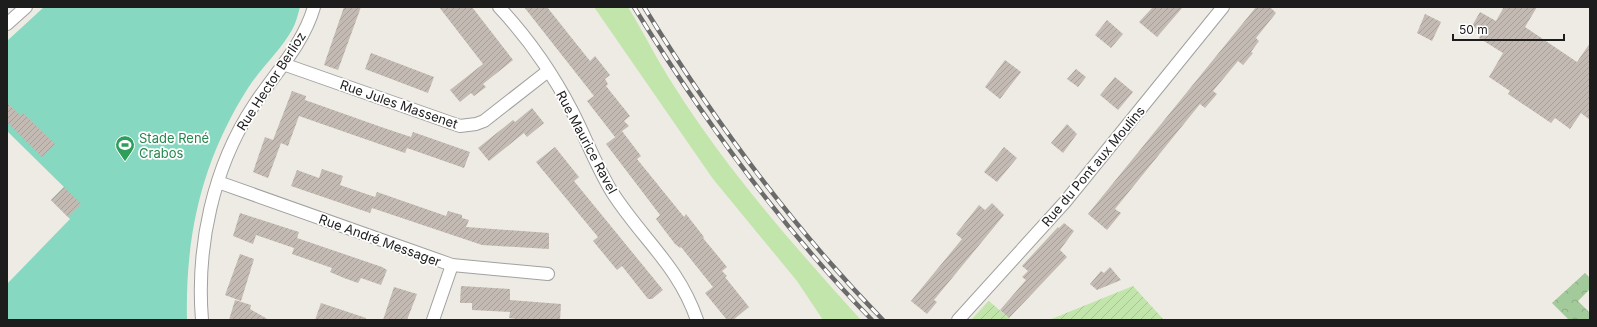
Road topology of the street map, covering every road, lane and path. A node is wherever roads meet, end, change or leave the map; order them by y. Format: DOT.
graph roads {
  1 [pos="26,7"];
  2 [pos="314,7"];
  3 [pos="499,7"];
  4 [pos="1223,7"];
  5 [pos="7,24"];
  6 [pos="283,64"];
  7 [pos="548,71"];
  8 [pos="218,182"];
  9 [pos="452,265"];
  10 [pos="548,274"];
  11 [pos="202,320"];
  12 [pos="433,320"];
  13 [pos="696,320"];
  14 [pos="958,320"];
  1 -- 5 [label="street"];
  2 -- 6 [label="street, Rue Hector Berlioz"];
  3 -- 7 [label="street, Rue Maurice Ravel"];
  4 -- 14 [label="street, Rue du Pont aux Moulins"];
  6 -- 7 [label="street, Rue Jules Massenet"];
  6 -- 8 [label="street, Rue Hector Berlioz"];
  7 -- 13 [label="street, Rue Maurice Ravel"];
  8 -- 9 [label="street, Rue André Messager"];
  8 -- 11 [label="street, Rue Hector Berlioz"];
  9 -- 10 [label="street, Rue André Messager"];
  9 -- 12 [label="street"];
}
